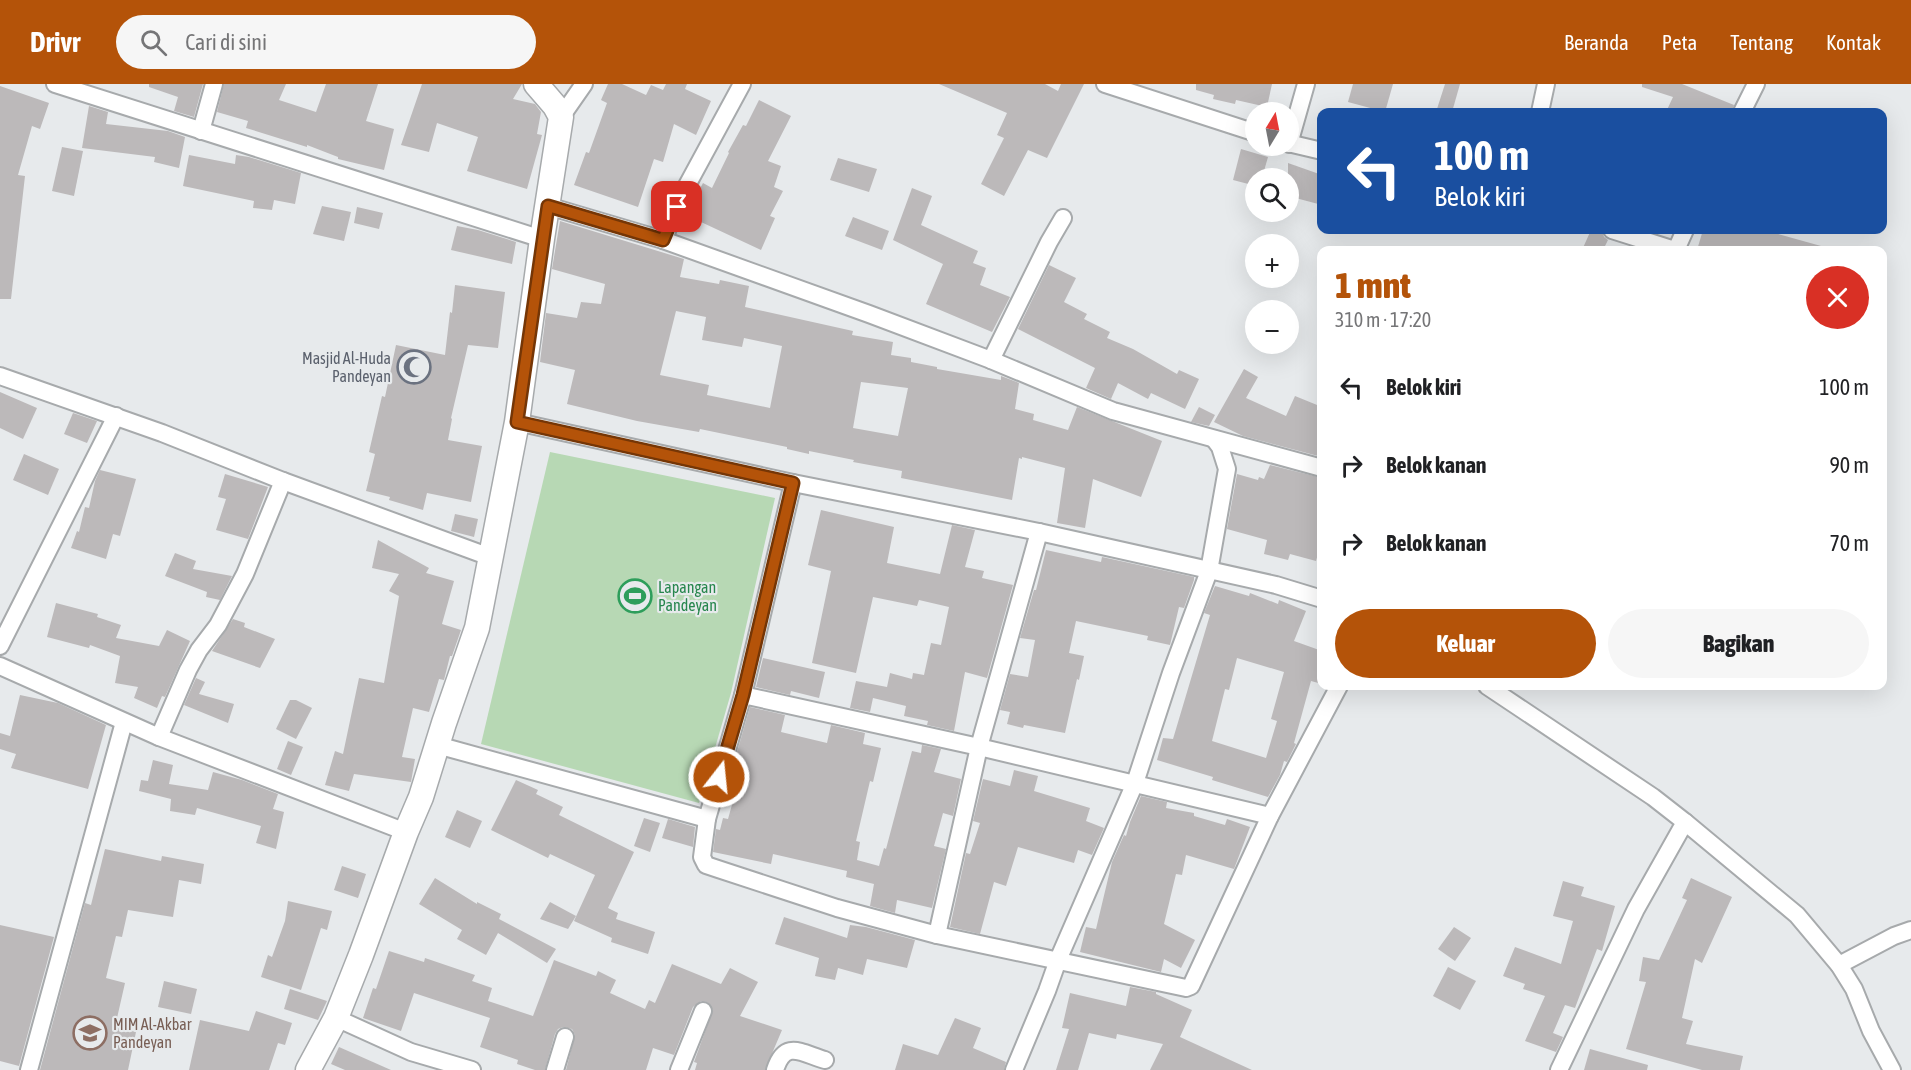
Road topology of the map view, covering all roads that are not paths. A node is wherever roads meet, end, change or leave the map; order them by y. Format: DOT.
graph roads {
  1 [pos="55,84"];
  2 [pos="214,84"];
  3 [pos="536,84"];
  4 [pos="584,84"];
  5 [pos="742,84"];
  6 [pos="1105,84"];
  7 [pos="1306,84"];
  8 [pos="1546,84"];
  9 [pos="1756,84"];
  10 [pos="1541,108"];
  11 [pos="1744,108"];
  12 [pos="1299,109"];
  13 [pos="561,117"];
  14 [pos="1245,129"];
  15 [pos="201,131"];
  16 [pos="1299,146"];
  17 [pos="1317,150"];
  18 [pos="548,206"];
  19 [pos="1063,218"];
  20 [pos="1625,234"];
  21 [pos="542,238"];
  22 [pos="663,240"];
  23 [pos="1662,246"];
  24 [pos="991,360"];
  25 [pos="0,376"];
  26 [pos="116,416"];
  27 [pos="517,422"];
  28 [pos="1214,439"];
  29 [pos="1317,467"];
  30 [pos="283,481"];
  31 [pos="793,483"];
  32 [pos="1039,532"];
  33 [pos="490,557"];
  34 [pos="1209,571"];
  35 [pos="1317,597"];
  36 [pos="0,646"];
  37 [pos="0,666"];
  38 [pos="1337,690"];
  39 [pos="1493,690"];
  40 [pos="743,695"];
  41 [pos="124,722"];
  42 [pos="159,737"];
  43 [pos="437,745"];
  44 [pos="979,747"];
  45 [pos="1135,783"];
  46 [pos="1270,816"];
  47 [pos="706,819"];
  48 [pos="1685,822"];
  49 [pos="406,832"];
  50 [pos="1911,930"];
  51 [pos="937,935"];
  52 [pos="1058,960"];
  53 [pos="1839,965"];
  54 [pos="703,1011"];
  55 [pos="336,1018"];
  56 [pos="565,1037"];
  57 [pos="825,1060"];
  58 [pos="28,1070"];
  59 [pos="308,1070"];
  60 [pos="472,1070"];
  61 [pos="555,1070"];
  62 [pos="679,1070"];
  63 [pos="775,1070"];
  64 [pos="1014,1070"];
  65 [pos="1558,1070"];
  66 [pos="1892,1070"];
  1 -- 15 [label="street"];
  2 -- 15 [label="street"];
  3 -- 13 [label="street"];
  4 -- 13 [label="street"];
  5 -- 22 [label="street"];
  6 -- 14 [label="street"];
  7 -- 12 [label="street"];
  8 -- 10 [label="street"];
  9 -- 11 [label="street"];
  13 -- 18 [label="street"];
  15 -- 21 [label="street"];
  16 -- 17 [label="street"];
  18 -- 21 [label="street"];
  18 -- 22 [label="street"];
  19 -- 24 [label="street"];
  20 -- 23 [label="street"];
  21 -- 27 [label="street"];
  22 -- 24 [label="street"];
  24 -- 28 [label="street"];
  25 -- 26 [label="street"];
  26 -- 30 [label="street"];
  26 -- 36 [label="street"];
  27 -- 31 [label="street"];
  27 -- 33 [label="street"];
  28 -- 29 [label="street"];
  28 -- 34 [label="street"];
  30 -- 33 [label="street"];
  30 -- 42 [label="street"];
  31 -- 32 [label="street"];
  31 -- 40 [label="street"];
  32 -- 34 [label="street"];
  32 -- 44 [label="street"];
  33 -- 43 [label="street"];
  34 -- 35 [label="street"];
  34 -- 45 [label="street"];
  37 -- 41 [label="street"];
  38 -- 46 [label="street"];
  39 -- 48 [label="street"];
  40 -- 44 [label="street"];
  40 -- 47 [label="street"];
  41 -- 42 [label="street"];
  41 -- 58 [label="street"];
  42 -- 49 [label="street"];
  43 -- 47 [label="street"];
  43 -- 49 [label="street"];
  44 -- 45 [label="street"];
  44 -- 51 [label="street"];
  45 -- 46 [label="street"];
  45 -- 52 [label="street"];
  46 -- 52 [label="street"];
  47 -- 51 [label="street"];
  48 -- 53 [label="street"];
  48 -- 65 [label="street"];
  49 -- 55 [label="street"];
  50 -- 53 [label="street"];
  51 -- 52 [label="street"];
  52 -- 64 [label="street"];
  53 -- 66 [label="street"];
  54 -- 62 [label="street"];
  55 -- 59 [label="street"];
  55 -- 60 [label="street"];
  56 -- 61 [label="street"];
  57 -- 63 [label="street"];
}
